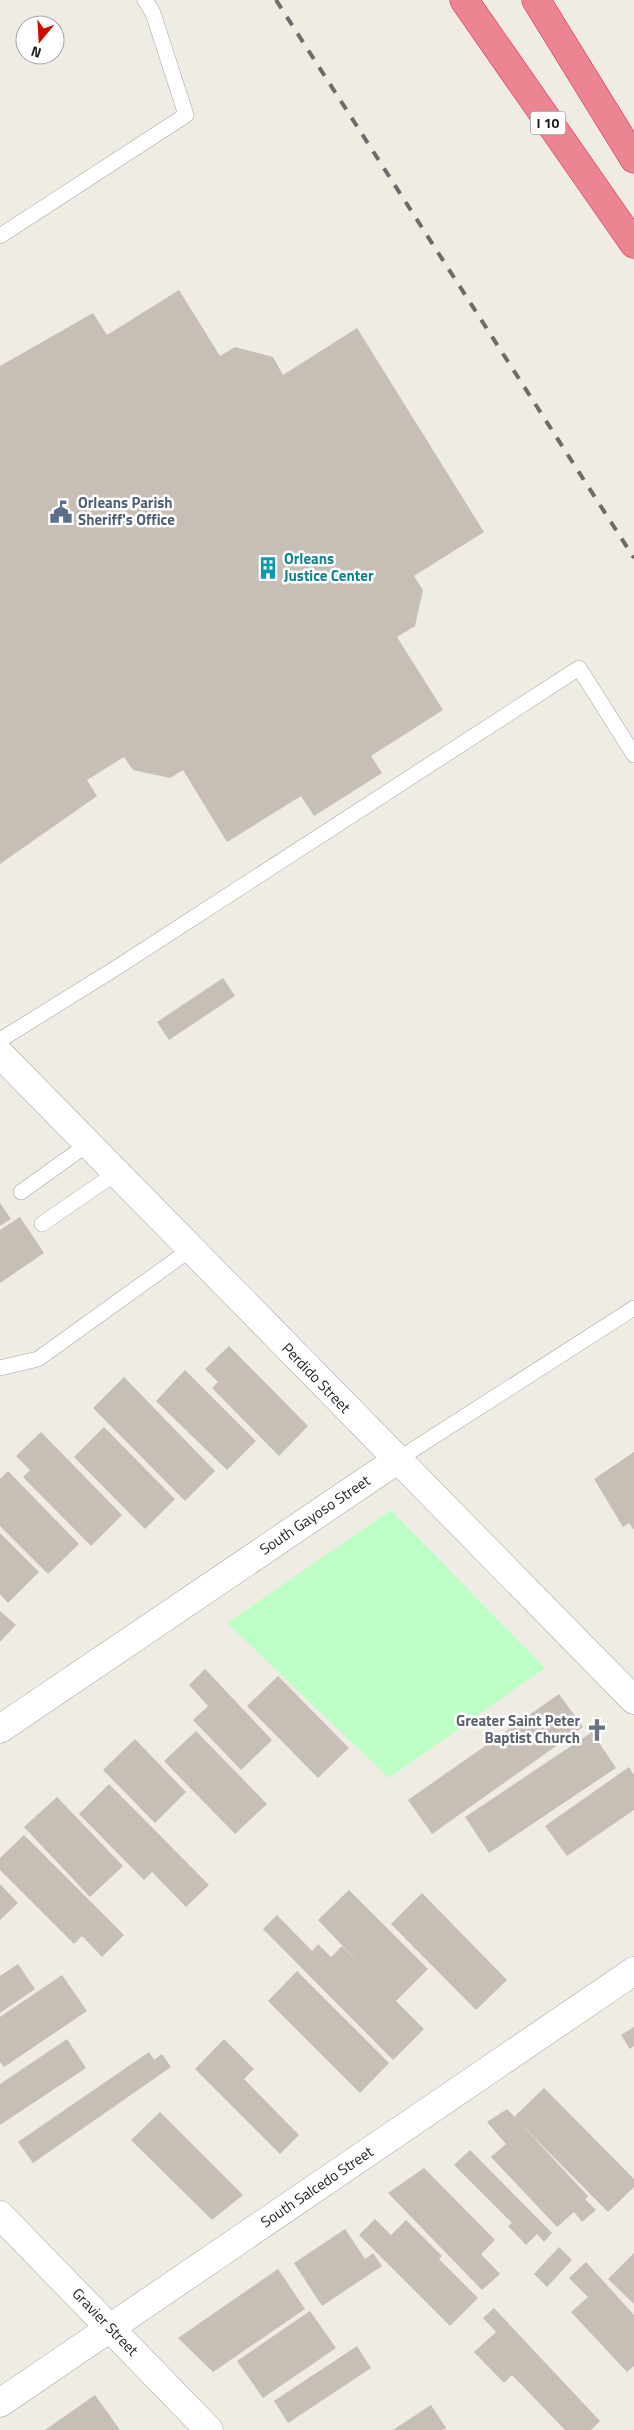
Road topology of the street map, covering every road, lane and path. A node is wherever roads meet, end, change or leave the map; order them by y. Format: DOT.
graph roads {
  1 [pos="145,0"];
  2 [pos="464,0"];
  3 [pos="536,0"];
  4 [pos="634,159"];
  5 [pos="0,236"];
  6 [pos="634,244"];
  7 [pos="634,755"];
  8 [pos="1,1052"];
  9 [pos="88,1144"];
  10 [pos="116,1173"];
  11 [pos="21,1192"];
  12 [pos="42,1224"];
  13 [pos="191,1249"];
  14 [pos="634,1308"];
  15 [pos="0,1368"];
  16 [pos="397,1460"];
  17 [pos="634,1700"];
  18 [pos="0,1729"];
  19 [pos="634,1971"];
  20 [pos="0,2215"];
  21 [pos="110,2327"];
  22 [pos="0,2403"];
  23 [pos="210,2430"];
  1 -- 5 [label="lane"];
  2 -- 6 [label="highway, I 10"];
  3 -- 4 [label="highway"];
  7 -- 8 [label="lane"];
  8 -- 9 [label="street, Perdido Street"];
  9 -- 10 [label="street, Perdido Street"];
  9 -- 11 [label="lane"];
  10 -- 12 [label="lane"];
  10 -- 13 [label="street, Perdido Street"];
  13 -- 15 [label="lane"];
  13 -- 16 [label="street, Perdido Street"];
  14 -- 16 [label="lane, South Gayoso Street"];
  16 -- 17 [label="street, Perdido Street"];
  16 -- 18 [label="street, South Gayoso Street"];
  19 -- 21 [label="street, South Salcedo Street"];
  20 -- 21 [label="street, Gravier Street"];
  21 -- 22 [label="street, South Salcedo Street"];
  21 -- 23 [label="street, Gravier Street"];
}
